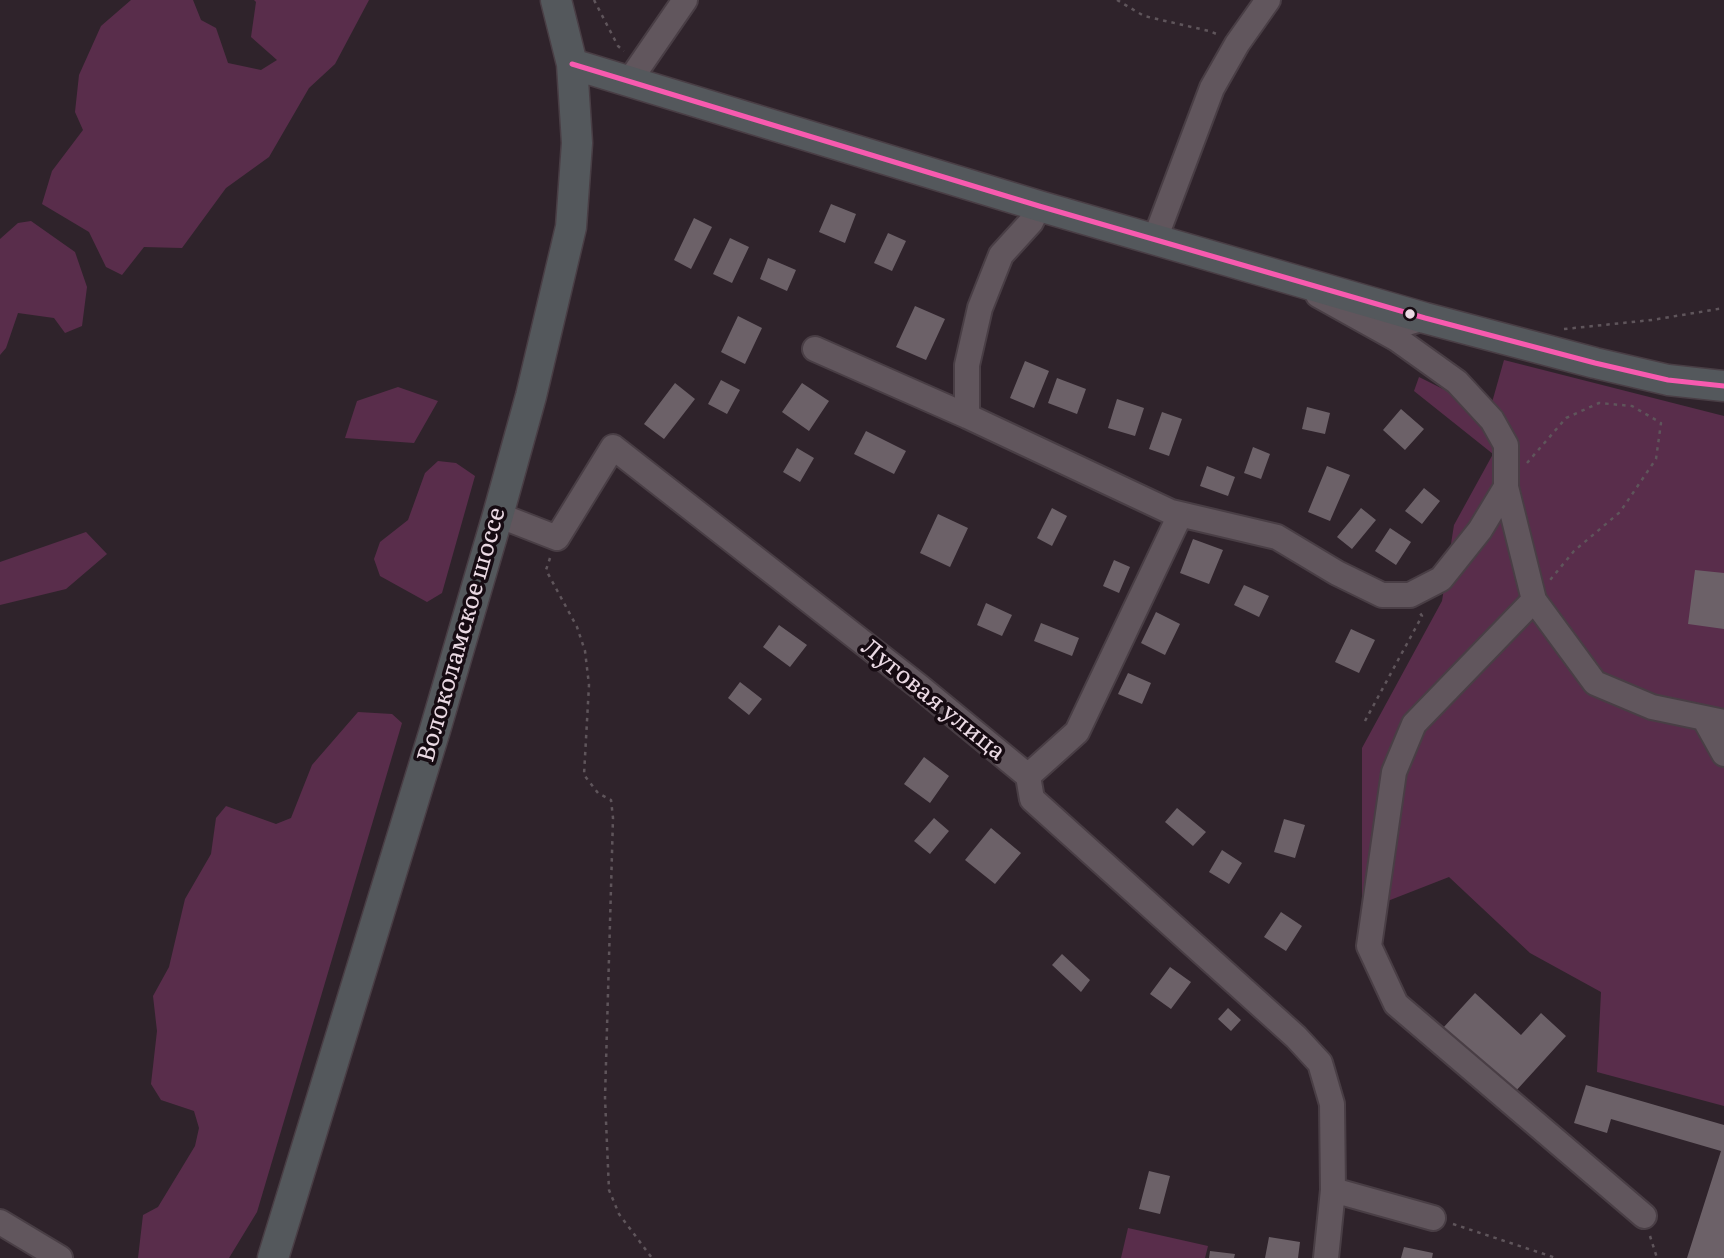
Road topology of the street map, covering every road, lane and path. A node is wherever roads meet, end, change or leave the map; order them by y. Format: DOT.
graph roads {
  1 [pos="556,0"];
  2 [pos="594,0"];
  3 [pos="685,0"];
  4 [pos="1118,0"];
  5 [pos="1268,0"];
  6 [pos="1237,44"];
  7 [pos="572,64"];
  8 [pos="636,72"];
  9 [pos="1039,206"];
  10 [pos="1155,239"];
  11 [pos="1286,278"];
  12 [pos="1724,308"];
  13 [pos="1424,318"];
  14 [pos="1561,330"];
  15 [pos="1397,339"];
  16 [pos="815,349"];
  17 [pos="1724,386"];
  18 [pos="967,416"];
  19 [pos="1506,487"];
  20 [pos="1180,514"];
  21 [pos="498,515"];
  22 [pos="557,538"];
  23 [pos="1410,595"];
  24 [pos="1534,600"];
  25 [pos="1365,721"];
  26 [pos="1715,721"];
  27 [pos="1724,754"];
  28 [pos="1028,776"];
  29 [pos="1333,1190"];
  30 [pos="1644,1216"];
  31 [pos="1433,1218"];
  32 [pos="0,1222"];
  33 [pos="60,1258"];
  34 [pos="273,1258"];
  35 [pos="652,1258"];
  36 [pos="1326,1258"];
  37 [pos="1556,1258"];
  1 -- 7 [label="main road, Волоколамское шоссе"];
  2 -- 8 [label="path"];
  3 -- 8 [label="street"];
  4 -- 6 [label="path"];
  5 -- 6 [label="street"];
  6 -- 10 [label="street"];
  7 -- 8 [label="main road"];
  7 -- 21 [label="main road, Волоколамское шоссе"];
  8 -- 9 [label="main road"];
  9 -- 10 [label="main road"];
  9 -- 18 [label="street"];
  10 -- 11 [label="main road"];
  11 -- 13 [label="main road"];
  11 -- 15 [label="street"];
  12 -- 14 [label="path"];
  13 -- 15 [label="street"];
  13 -- 17 [label="main road"];
  15 -- 19 [label="street"];
  16 -- 18 [label="street"];
  18 -- 20 [label="street"];
  19 -- 23 [label="street"];
  19 -- 24 [label="street"];
  19 -- 24 [label="path"];
  20 -- 23 [label="street"];
  20 -- 28 [label="street"];
  21 -- 22 [label="street"];
  21 -- 34 [label="main road, Волоколамское шоссе"];
  22 -- 28 [label="street, Луговая улица"];
  22 -- 35 [label="path"];
  23 -- 25 [label="path"];
  24 -- 26 [label="street"];
  24 -- 30 [label="street"];
  26 -- 27 [label="street"];
  28 -- 29 [label="street, Луговая улица"];
  29 -- 31 [label="street"];
  29 -- 36 [label="street, Луговая улица"];
  31 -- 37 [label="path"];
  32 -- 33 [label="street"];
}
